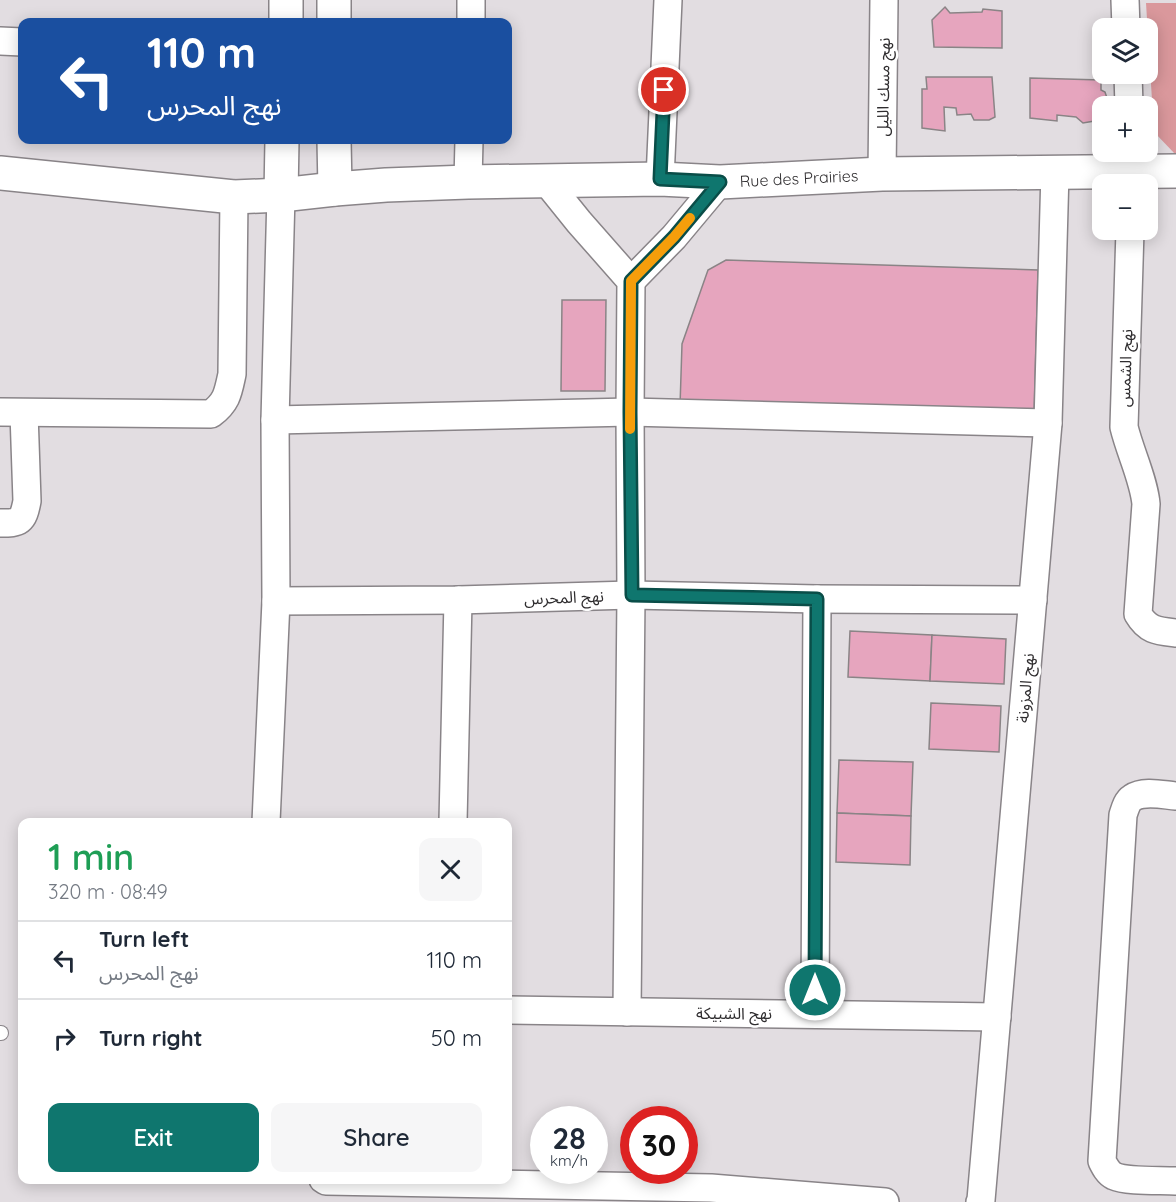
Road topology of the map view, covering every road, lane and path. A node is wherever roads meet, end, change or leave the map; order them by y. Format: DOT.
graph roads {
  1 [pos="286,0"];
  2 [pos="334,0"];
  3 [pos="471,0"];
  4 [pos="668,0"];
  5 [pos="884,0"];
  6 [pos="1125,0"];
  7 [pos="286,18"];
  8 [pos="334,18"];
  9 [pos="471,18"];
  10 [pos="1126,18"];
  11 [pos="0,41"];
  12 [pos="18,42"];
  13 [pos="282,144"];
  14 [pos="334,144"];
  15 [pos="469,144"];
  16 [pos="1131,169"];
  17 [pos="1176,171"];
  18 [pos="1055,172"];
  19 [pos="0,173"];
  20 [pos="882,174"];
  21 [pos="660,179"];
  22 [pos="546,181"];
  23 [pos="468,182"];
  24 [pos="720,182"];
  25 [pos="334,189"];
  26 [pos="281,195"];
  27 [pos="234,197"];
  28 [pos="1130,240"];
  29 [pos="631,281"];
  30 [pos="630,412"];
  31 [pos="12,413"];
  32 [pos="275,420"];
  33 [pos="1048,423"];
  34 [pos="0,523"];
  35 [pos="632,595"];
  36 [pos="817,599"];
  37 [pos="458,600"];
  38 [pos="1033,600"];
  39 [pos="276,601"];
  40 [pos="1176,633"];
  41 [pos="1176,796"];
  42 [pos="266,818"];
  43 [pos="453,818"];
  44 [pos="512,1010"];
  45 [pos="627,1012"];
  46 [pos="814,1013"];
  47 [pos="997,1017"];
  48 [pos="1176,1181"];
  49 [pos="498,1184"];
  50 [pos="885,1202"];
  51 [pos="980,1202"];
  1 -- 7 [label="street"];
  2 -- 8 [label="street"];
  3 -- 9 [label="street"];
  4 -- 21 [label="street"];
  5 -- 20 [label="street, نهج مسك الليل"];
  6 -- 10 [label="street"];
  11 -- 12 [label="street"];
  13 -- 26 [label="street"];
  14 -- 25 [label="street"];
  15 -- 23 [label="street"];
  16 -- 17 [label="street, Rue des Prairies"];
  16 -- 18 [label="street, Rue des Prairies"];
  18 -- 20 [label="street, Rue des Prairies"];
  18 -- 33 [label="street, نهج المزونة"];
  19 -- 27 [label="street, Rue des Prairies"];
  20 -- 24 [label="street, Rue des Prairies"];
  21 -- 22 [label="street, Rue des Prairies"];
  21 -- 24 [label="street, Rue des Prairies"];
  22 -- 23 [label="street, Rue des Prairies"];
  22 -- 29 [label="street"];
  23 -- 25 [label="street, Rue des Prairies"];
  24 -- 29 [label="street"];
  25 -- 26 [label="street, Rue des Prairies"];
  26 -- 27 [label="street, Rue des Prairies"];
  26 -- 32 [label="street"];
  27 -- 31 [label="street"];
  28 -- 40 [label="street, نهج الشمس"];
  29 -- 30 [label="street"];
  30 -- 32 [label="street"];
  30 -- 33 [label="street"];
  30 -- 35 [label="street"];
  31 -- 34 [label="street"];
  32 -- 39 [label="street"];
  33 -- 38 [label="street, نهج المزونة"];
  35 -- 36 [label="street, نهج المحرس"];
  35 -- 37 [label="street, نهج المحرس"];
  35 -- 45 [label="street"];
  36 -- 38 [label="street, نهج المحرس"];
  36 -- 46 [label="street"];
  37 -- 39 [label="street, نهج المحرس"];
  37 -- 43 [label="street"];
  38 -- 47 [label="street, نهج المزونة"];
  39 -- 42 [label="street"];
  41 -- 48 [label="street"];
  44 -- 45 [label="street, نهج الشبيكة"];
  45 -- 46 [label="street, نهج الشبيكة"];
  46 -- 47 [label="street, نهج الشبيكة"];
  47 -- 51 [label="street, نهج المزونة"];
  49 -- 50 [label="street"];
}
